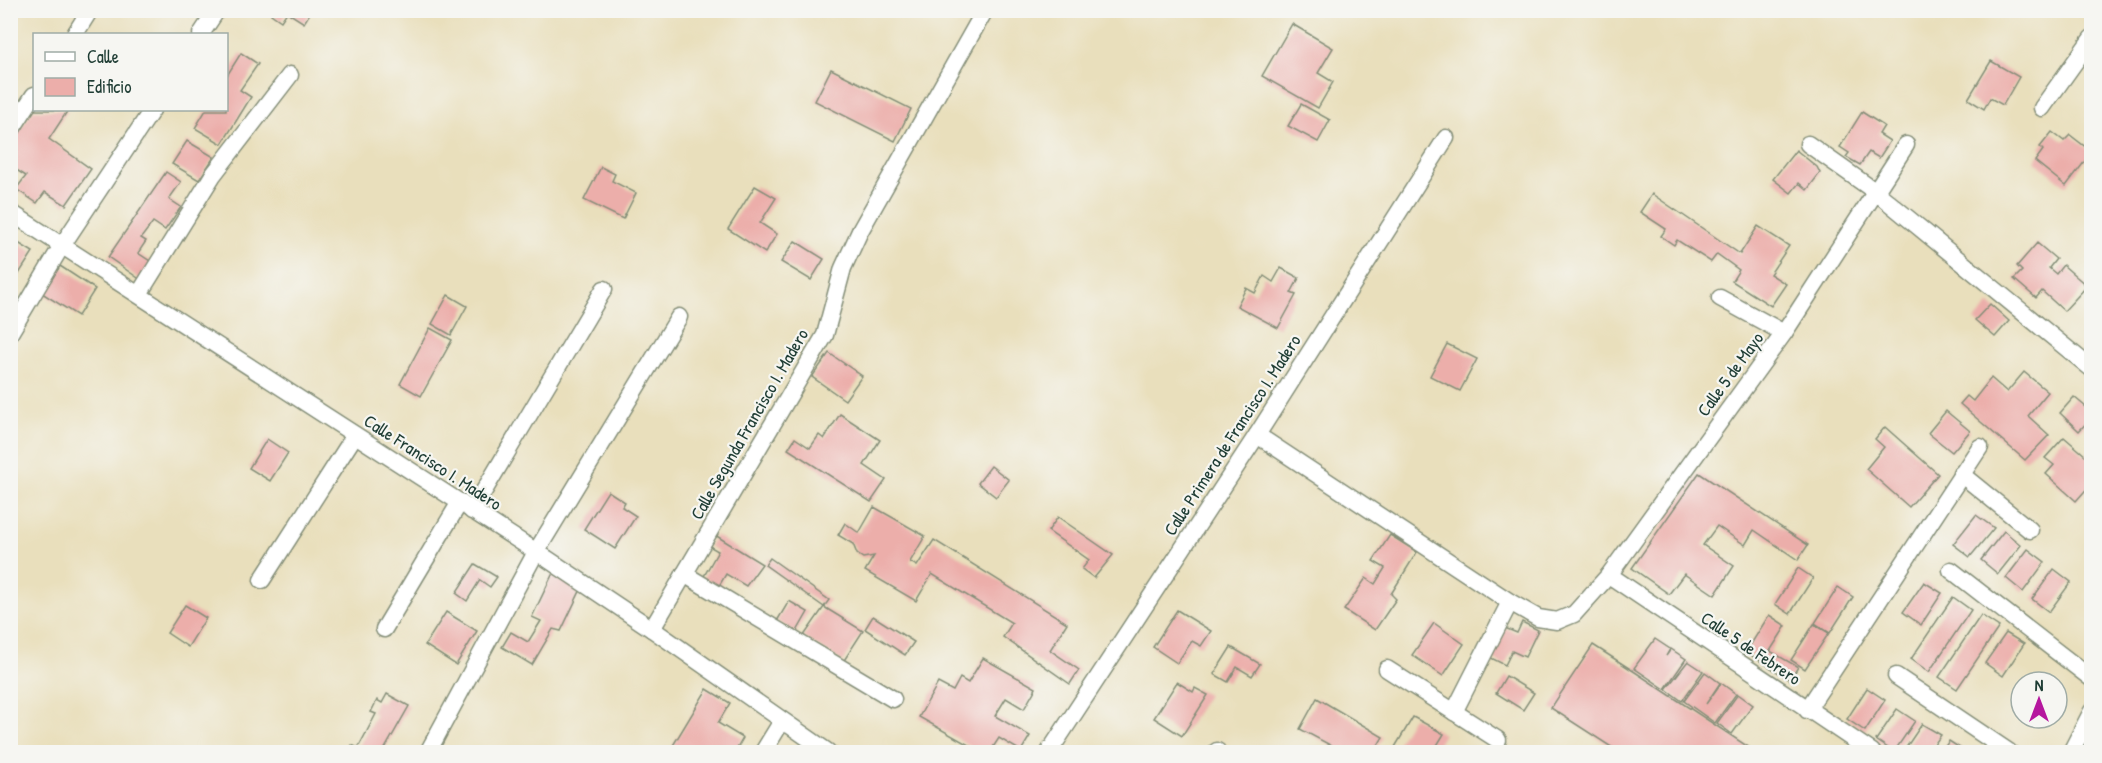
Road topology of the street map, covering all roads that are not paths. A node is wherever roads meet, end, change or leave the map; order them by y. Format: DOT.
graph roads {
  1 [pos="90,10"];
  2 [pos="217,10"];
  3 [pos="985,10"];
  4 [pos="76,33"];
  5 [pos="202,33"];
  6 [pos="2091,38"];
  7 [pos="290,75"];
  8 [pos="33,97"];
  9 [pos="2042,108"];
  10 [pos="151,111"];
  11 [pos="10,132"];
  12 [pos="1446,138"];
  13 [pos="1808,144"];
  14 [pos="1906,145"];
  15 [pos="1876,192"];
  16 [pos="10,212"];
  17 [pos="61,247"];
  18 [pos="604,290"];
  19 [pos="139,294"];
  20 [pos="1720,298"];
  21 [pos="680,317"];
  22 [pos="10,333"];
  23 [pos="1784,333"];
  24 [pos="2091,369"];
  25 [pos="355,435"];
  26 [pos="1257,435"];
  27 [pos="1980,447"];
  28 [pos="1961,474"];
  29 [pos="466,507"];
  30 [pos="2030,530"];
  31 [pos="537,552"];
  32 [pos="1951,570"];
  33 [pos="684,574"];
  34 [pos="1609,575"];
  35 [pos="262,580"];
  36 [pos="1510,602"];
  37 [pos="384,629"];
  38 [pos="652,629"];
  39 [pos="1387,669"];
  40 [pos="1896,676"];
  41 [pos="2091,679"];
  42 [pos="893,699"];
  43 [pos="1807,710"];
  44 [pos="2091,711"];
  45 [pos="1454,712"];
  46 [pos="782,721"];
  47 [pos="1498,740"];
  48 [pos="429,753"];
  49 [pos="763,753"];
  50 [pos="828,753"];
  51 [pos="1048,753"];
  52 [pos="1872,753"];
  53 [pos="2009,753"];
  54 [pos="2071,753"];
  1 -- 4 [label="street"];
  2 -- 5 [label="street"];
  3 -- 33 [label="street, Calle Segunda Francisco I. Madero"];
  6 -- 9 [label="street"];
  7 -- 19 [label="street"];
  8 -- 11 [label="street"];
  10 -- 17 [label="street"];
  12 -- 26 [label="street, Calle Primera de Francisco I. Madero"];
  13 -- 15 [label="street"];
  14 -- 15 [label="street, Calle 5 de Mayo"];
  15 -- 23 [label="street, Calle 5 de Mayo"];
  15 -- 24 [label="street"];
  16 -- 17 [label="street, Calle Francisco I. Madero"];
  17 -- 19 [label="street, Calle Francisco I. Madero"];
  17 -- 22 [label="street"];
  18 -- 29 [label="street"];
  19 -- 25 [label="street, Calle Francisco I. Madero"];
  20 -- 23 [label="street"];
  21 -- 31 [label="street"];
  23 -- 34 [label="street, Calle 5 de Mayo"];
  25 -- 29 [label="street, Calle Francisco I. Madero"];
  25 -- 35 [label="street"];
  26 -- 36 [label="street, Calle 5 de Mayo"];
  26 -- 51 [label="street, Calle Primera de Francisco I. Madero"];
  27 -- 28 [label="street"];
  28 -- 30 [label="street"];
  28 -- 43 [label="street"];
  29 -- 31 [label="street, Calle Francisco I. Madero"];
  29 -- 37 [label="street"];
  31 -- 38 [label="street, Calle Francisco I. Madero"];
  31 -- 48 [label="street"];
  32 -- 41 [label="street"];
  33 -- 38 [label="street, Calle Segunda Francisco I. Madero"];
  33 -- 42 [label="street"];
  34 -- 36 [label="street, Calle 5 de Mayo"];
  34 -- 43 [label="street, Calle 5 de Febrero"];
  36 -- 45 [label="street"];
  38 -- 46 [label="street, Calle Francisco I. Madero"];
  39 -- 45 [label="street"];
  40 -- 53 [label="street"];
  43 -- 52 [label="street, Calle 5 de Febrero"];
  44 -- 54 [label="street"];
  45 -- 47 [label="street"];
  46 -- 49 [label="street"];
  46 -- 50 [label="street, Calle Francisco I. Madero"];
}
